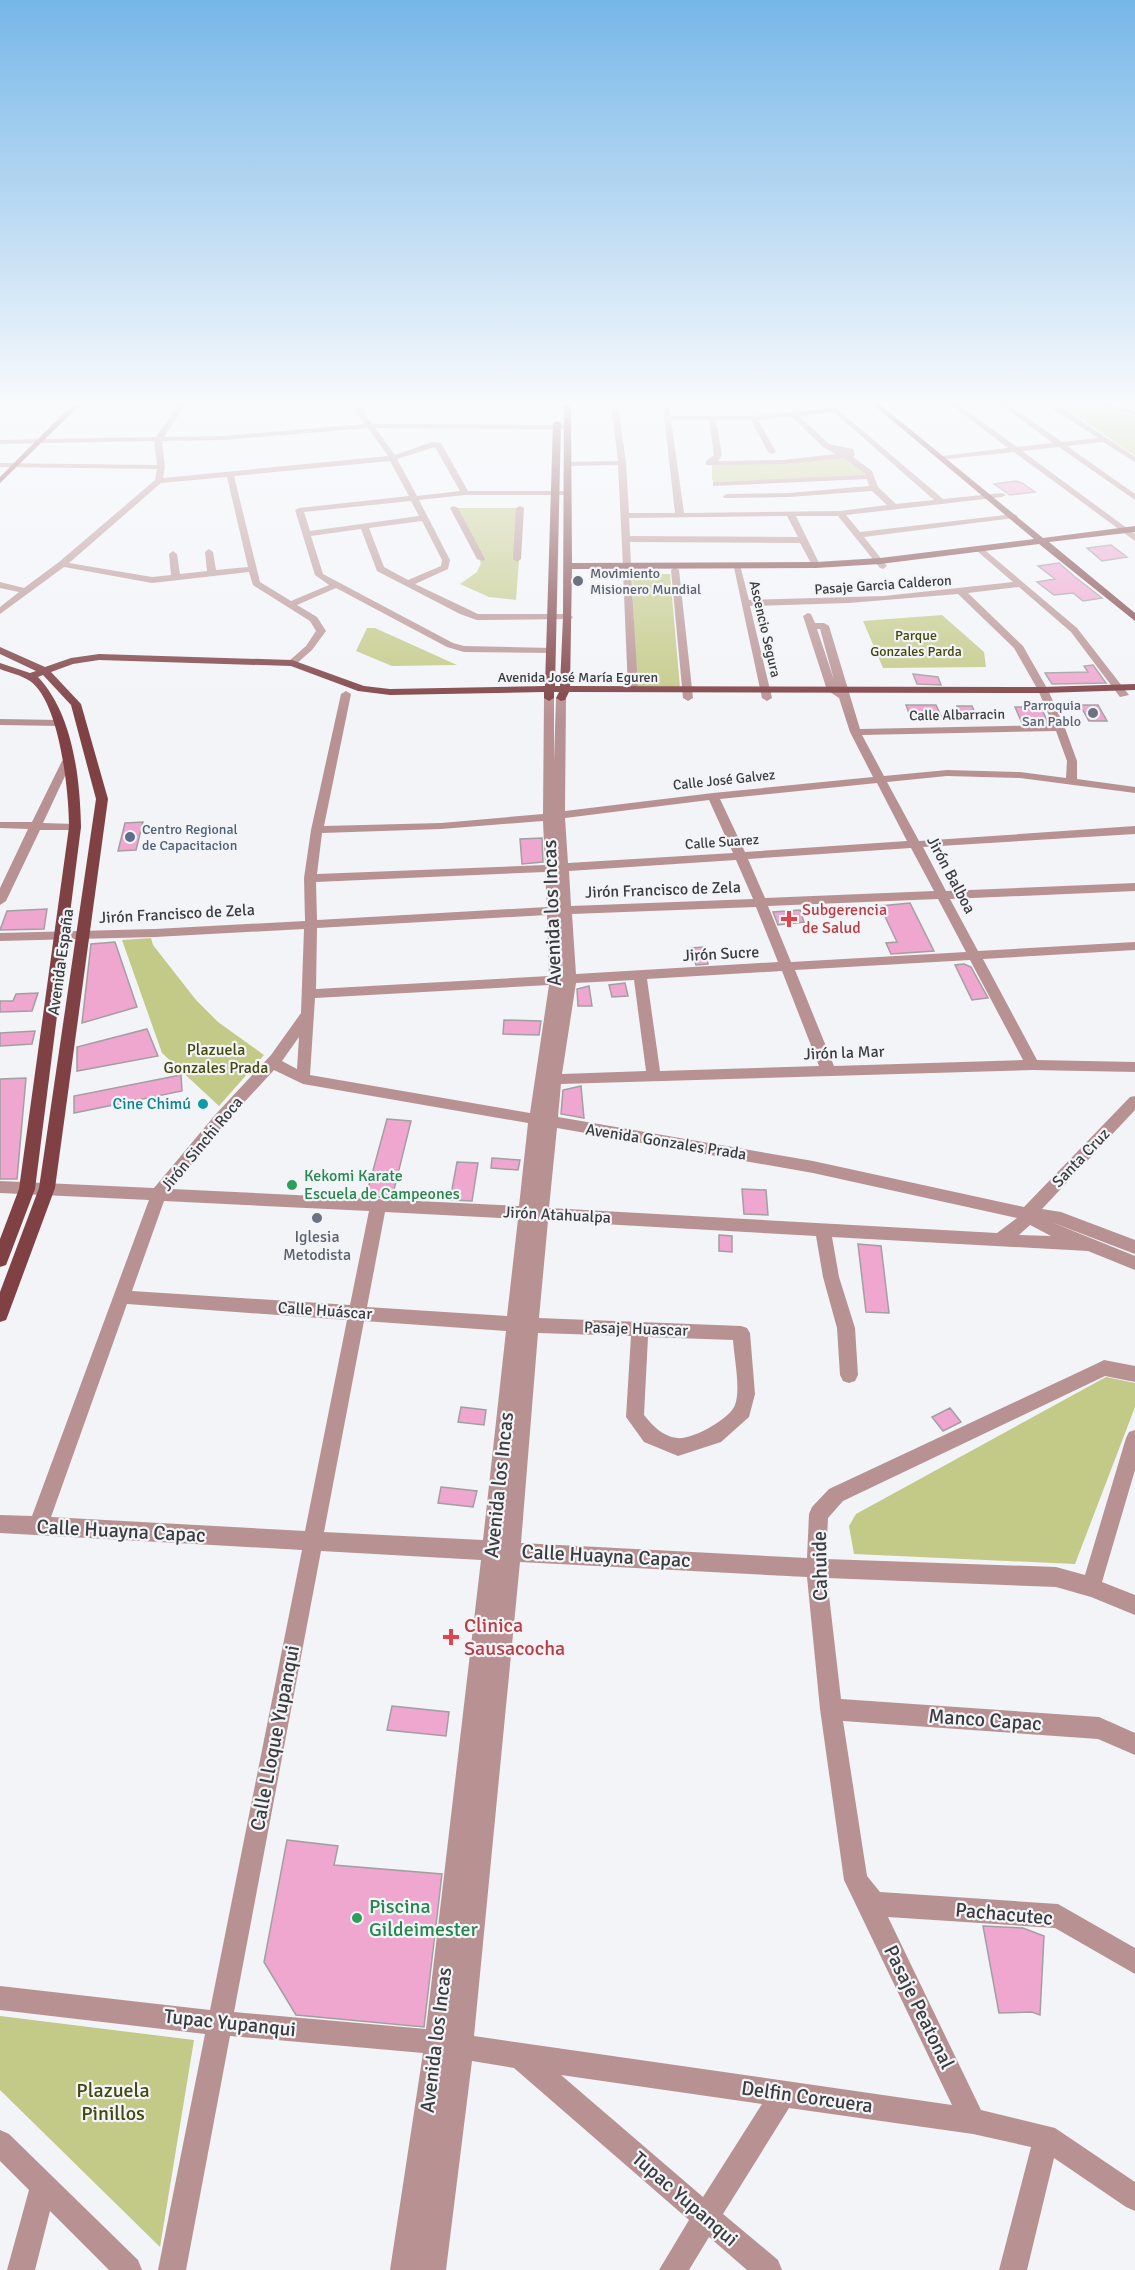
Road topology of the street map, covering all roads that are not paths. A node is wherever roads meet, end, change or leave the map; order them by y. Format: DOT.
graph roads {
  1 [pos="128,508"];
  2 [pos="238,508"];
  3 [pos="317,508"];
  4 [pos="420,508"];
  5 [pos="454,508"];
  6 [pos="520,508"];
  7 [pos="560,508"];
  8 [pos="562,508"];
  9 [pos="624,508"];
  10 [pos="679,508"];
  11 [pos="729,508"];
  12 [pos="886,508"];
  13 [pos="1006,508"];
  14 [pos="1096,508"];
  15 [pos="840,513"];
  16 [pos="791,515"];
  17 [pos="624,516"];
  18 [pos="680,516"];
  19 [pos="731,516"];
  20 [pos="1014,516"];
  21 [pos="425,518"];
  22 [pos="364,526"];
  23 [pos="306,534"];
  24 [pos="1132,534"];
  25 [pos="858,535"];
  26 [pos="626,539"];
  27 [pos="803,540"];
  28 [pos="1055,542"];
  29 [pos="209,552"];
  30 [pos="983,552"];
  31 [pos="173,554"];
  32 [pos="481,559"];
  33 [pos="517,559"];
  34 [pos="881,563"];
  35 [pos="62,564"];
  36 [pos="816,565"];
  37 [pos="627,568"];
  38 [pos="737,568"];
  39 [pos="253,569"];
  40 [pos="554,569"];
  41 [pos="567,569"];
  42 [pos="675,570"];
  43 [pos="212,574"];
  44 [pos="176,578"];
  45 [pos="407,584"];
  46 [pos="1021,584"];
  47 [pos="0,585"];
  48 [pos="336,585"];
  49 [pos="25,591"];
  50 [pos="961,592"];
  51 [pos="746,603"];
  52 [pos="291,604"];
  53 [pos="806,604"];
  54 [pos="0,610"];
  55 [pos="553,617"];
  56 [pos="568,617"];
  57 [pos="1135,618"];
  58 [pos="0,650"];
  59 [pos="552,651"];
  60 [pos="292,663"];
  61 [pos="0,666"];
  62 [pos="45,671"];
  63 [pos="31,678"];
  64 [pos="1135,687"];
  65 [pos="633,690"];
  66 [pos="840,692"];
  67 [pos="1044,693"];
  68 [pos="1126,693"];
  69 [pos="346,694"];
  70 [pos="550,694"];
  71 [pos="563,694"];
  72 [pos="688,694"];
  73 [pos="766,694"];
  74 [pos="76,704"];
  75 [pos="55,709"];
  76 [pos="0,722"];
  77 [pos="59,723"];
  78 [pos="1060,728"];
  79 [pos="855,732"];
  80 [pos="67,761"];
  81 [pos="880,779"];
  82 [pos="1071,780"];
  83 [pos="1135,790"];
  84 [pos="713,796"];
  85 [pos="554,816"];
  86 [pos="0,825"];
  87 [pos="36,826"];
  88 [pos="75,827"];
  89 [pos="317,830"];
  90 [pos="1135,830"];
  91 [pos="915,844"];
  92 [pos="742,855"];
  93 [pos="557,868"];
  94 [pos="310,878"];
  95 [pos="1135,886"];
  96 [pos="943,895"];
  97 [pos="0,901"];
  98 [pos="762,902"];
  99 [pos="560,911"];
  100 [pos="311,924"];
  101 [pos="61,934"];
  102 [pos="84,935"];
  103 [pos="0,937"];
  104 [pos="1135,946"];
  105 [pos="976,956"];
  106 [pos="785,966"];
  107 [pos="640,975"];
  108 [pos="563,979"];
  109 [pos="310,994"];
  110 [pos="308,1014"];
  111 [pos="273,1063"];
  112 [pos="1033,1065"];
  113 [pos="1135,1066"];
  114 [pos="829,1072"];
  115 [pos="654,1076"];
  116 [pos="303,1079"];
  117 [pos="554,1079"];
  118 [pos="1135,1101"];
  119 [pos="543,1122"];
  120 [pos="0,1187"];
  121 [pos="47,1188"];
  122 [pos="27,1189"];
  123 [pos="159,1194"];
  124 [pos="378,1206"];
  125 [pos="534,1213"];
  126 [pos="1027,1214"];
  127 [pos="823,1230"];
  128 [pos="1000,1240"];
  129 [pos="1088,1245"];
  130 [pos="1135,1247"];
  131 [pos="0,1260"];
  132 [pos="1135,1263"];
  133 [pos="122,1297"];
  134 [pos="357,1313"];
  135 [pos="0,1315"];
  136 [pos="522,1325"];
  137 [pos="640,1329"];
  138 [pos="1135,1374"];
  139 [pos="849,1375"];
  140 [pos="1135,1438"];
  141 [pos="0,1524"];
  142 [pos="38,1526"];
  143 [pos="313,1541"];
  144 [pos="502,1551"];
  145 [pos="816,1568"];
  146 [pos="1091,1587"];
  147 [pos="1135,1605"];
  148 [pos="831,1709"];
  149 [pos="1135,1744"];
  150 [pos="866,1894"];
  151 [pos="1135,1962"];
  152 [pos="0,1998"];
  153 [pos="219,2023"];
  154 [pos="449,2044"];
  155 [pos="520,2057"];
  156 [pos="784,2093"];
  157 [pos="974,2121"];
  158 [pos="1047,2137"];
  159 [pos="0,2143"];
  160 [pos="43,2185"];
  161 [pos="1135,2198"];
  162 [pos="705,2217"];
  163 [pos="21,2270"];
  164 [pos="128,2270"];
  165 [pos="172,2270"];
  166 [pos="404,2270"];
  167 [pos="432,2270"];
  168 [pos="674,2270"];
  169 [pos="768,2270"];
  170 [pos="1013,2270"];
  1 -- 35 [label="street"];
  2 -- 39 [label="street"];
  3 -- 23 [label="street"];
  4 -- 21 [label="street"];
  5 -- 32 [label="street"];
  6 -- 33 [label="street"];
  7 -- 40 [label="main road"];
  8 -- 41 [label="main road"];
  9 -- 17 [label="street"];
  10 -- 18 [label="street"];
  11 -- 19 [label="street"];
  12 -- 15 [label="street"];
  13 -- 20 [label="main road"];
  14 -- 24 [label="street"];
  15 -- 16 [label="street"];
  15 -- 25 [label="street"];
  16 -- 19 [label="street"];
  16 -- 27 [label="street"];
  17 -- 18 [label="street"];
  17 -- 26 [label="street"];
  18 -- 19 [label="street"];
  20 -- 25 [label="street"];
  20 -- 28 [label="main road"];
  21 -- 22 [label="street"];
  21 -- 45 [label="street"];
  22 -- 23 [label="street"];
  22 -- 45 [label="street"];
  23 -- 48 [label="street"];
  24 -- 28 [label="main road"];
  25 -- 34 [label="street"];
  26 -- 27 [label="street"];
  26 -- 37 [label="street"];
  27 -- 36 [label="street"];
  28 -- 30 [label="main road"];
  28 -- 57 [label="main road"];
  29 -- 43 [label="street"];
  30 -- 34 [label="main road"];
  30 -- 46 [label="street"];
  31 -- 44 [label="street"];
  34 -- 36 [label="main road"];
  34 -- 38 [label="main road"];
  35 -- 44 [label="street"];
  35 -- 49 [label="street"];
  36 -- 38 [label="main road"];
  37 -- 38 [label="main road"];
  37 -- 41 [label="main road"];
  37 -- 42 [label="main road"];
  37 -- 65 [label="street"];
  38 -- 42 [label="main road"];
  38 -- 51 [label="street, Ascencio Segura"];
  39 -- 43 [label="street"];
  39 -- 52 [label="street"];
  40 -- 41 [label="street"];
  40 -- 55 [label="main road"];
  41 -- 56 [label="main road"];
  42 -- 72 [label="street"];
  43 -- 44 [label="street"];
  45 -- 55 [label="street"];
  46 -- 50 [label="street, Pasaje Garcia Calderon"];
  46 -- 68 [label="street"];
  47 -- 49 [label="street"];
  48 -- 52 [label="street"];
  48 -- 59 [label="street"];
  49 -- 54 [label="street"];
  50 -- 53 [label="street, Pasaje Garcia Calderon"];
  50 -- 67 [label="street"];
  51 -- 53 [label="street, Pasaje Garcia Calderon"];
  51 -- 73 [label="street, Ascencio Segura"];
  52 -- 60 [label="street"];
  53 -- 66 [label="street, Jirón Balboa"];
  55 -- 56 [label="street"];
  55 -- 59 [label="main road"];
  56 -- 71 [label="main road"];
  58 -- 62 [label="main road, Avenida España"];
  59 -- 70 [label="main road"];
  60 -- 62 [label="main road, Avenida José María Eguren"];
  60 -- 70 [label="main road, Avenida José María Eguren"];
  61 -- 63 [label="main road"];
  62 -- 63 [label="main road, Avenida José María Eguren"];
  62 -- 69 [label="main road, Avenida José María Eguren"];
  62 -- 74 [label="main road, Avenida España"];
  63 -- 75 [label="main road, Avenida España"];
  64 -- 68 [label="main road, Avenida José María Eguren"];
  65 -- 71 [label="main road, Avenida José María Eguren"];
  65 -- 72 [label="main road, Avenida José María Eguren"];
  66 -- 67 [label="main road, Avenida José María Eguren"];
  66 -- 73 [label="main road, Avenida José María Eguren"];
  66 -- 79 [label="street, Jirón Balboa"];
  67 -- 68 [label="main road, Avenida José María Eguren"];
  67 -- 78 [label="street"];
  69 -- 70 [label="main road, Avenida José María Eguren"];
  69 -- 89 [label="street, Jirón Sinchi Roca"];
  70 -- 71 [label="main road, Avenida José María Eguren"];
  70 -- 85 [label="street, Avenida los Incas"];
  71 -- 72 [label="main road, Avenida José María Eguren"];
  71 -- 85 [label="street, Avenida los Incas"];
  72 -- 73 [label="main road, Avenida José María Eguren"];
  74 -- 75 [label="main road"];
  74 -- 102 [label="main road, Avenida España"];
  75 -- 77 [label="main road, Avenida España"];
  76 -- 77 [label="street"];
  77 -- 80 [label="main road, Avenida España"];
  78 -- 79 [label="street, Calle Albarracin"];
  78 -- 82 [label="street"];
  79 -- 81 [label="street, Jirón Balboa"];
  80 -- 87 [label="street"];
  80 -- 88 [label="main road, Avenida España"];
  81 -- 82 [label="street, Calle José Galvez"];
  81 -- 84 [label="street, Calle José Galvez"];
  81 -- 91 [label="street, Jirón Balboa"];
  82 -- 83 [label="street, Calle José Galvez"];
  84 -- 85 [label="street, Calle José Galvez"];
  84 -- 92 [label="street"];
  85 -- 89 [label="street, Calle José Galvez"];
  85 -- 93 [label="street, Avenida los Incas"];
  86 -- 87 [label="street"];
  87 -- 88 [label="street"];
  87 -- 97 [label="street"];
  88 -- 101 [label="main road, Avenida España"];
  89 -- 94 [label="street, Jirón Sinchi Roca"];
  90 -- 91 [label="street, Calle Suarez"];
  91 -- 92 [label="street, Calle Suarez"];
  91 -- 96 [label="street, Jirón Balboa"];
  92 -- 93 [label="street, Calle Suarez"];
  92 -- 98 [label="street"];
  93 -- 94 [label="street, Calle Suarez"];
  93 -- 99 [label="street, Avenida los Incas"];
  94 -- 100 [label="street, Jirón Sinchi Roca"];
  95 -- 96 [label="street, Jirón Francisco de Zela"];
  96 -- 98 [label="street, Jirón Francisco de Zela"];
  96 -- 105 [label="street, Jirón Balboa"];
  98 -- 99 [label="street, Jirón Francisco de Zela"];
  98 -- 106 [label="street"];
  99 -- 100 [label="street, Jirón Francisco de Zela"];
  99 -- 108 [label="street, Avenida los Incas"];
  100 -- 102 [label="street, Jirón Francisco de Zela"];
  100 -- 109 [label="street, Jirón Sinchi Roca"];
  101 -- 102 [label="street, Jirón Francisco de Zela"];
  101 -- 103 [label="street, Jirón Francisco de Zela"];
  101 -- 122 [label="main road, Avenida España"];
  102 -- 121 [label="main road, Avenida España"];
  104 -- 105 [label="street, Jirón Sucre"];
  105 -- 106 [label="street, Jirón Sucre"];
  105 -- 112 [label="street, Jirón Balboa"];
  106 -- 107 [label="street, Jirón Sucre"];
  106 -- 114 [label="street"];
  107 -- 108 [label="street, Jirón Sucre"];
  107 -- 115 [label="street"];
  108 -- 109 [label="street, Jirón Sucre"];
  108 -- 117 [label="street, Avenida los Incas"];
  108 -- 119 [label="street, Avenida los Incas"];
  109 -- 110 [label="street, Jirón Sinchi Roca"];
  110 -- 111 [label="street, Jirón Sinchi Roca"];
  110 -- 116 [label="street"];
  111 -- 116 [label="street, Avenida Gonzales Prada"];
  111 -- 123 [label="street, Jirón Sinchi Roca"];
  112 -- 113 [label="street, Jirón la Mar"];
  112 -- 114 [label="street, Jirón la Mar"];
  114 -- 115 [label="street, Jirón la Mar"];
  115 -- 117 [label="street, Jirón la Mar"];
  116 -- 119 [label="street, Avenida Gonzales Prada"];
  117 -- 119 [label="street, Avenida los Incas"];
  118 -- 126 [label="street, Santa Cruz"];
  119 -- 125 [label="street, Avenida los Incas"];
  119 -- 126 [label="street, Avenida Gonzales Prada"];
  120 -- 122 [label="street, Jirón Atahualpa"];
  121 -- 122 [label="street, Jirón Atahualpa"];
  121 -- 123 [label="street, Jirón Atahualpa"];
  121 -- 135 [label="main road, Avenida España"];
  122 -- 131 [label="main road, Avenida España"];
  123 -- 124 [label="street, Jirón Atahualpa"];
  123 -- 133 [label="street, Jirón Sinchi Roca"];
  124 -- 125 [label="street, Jirón Atahualpa"];
  124 -- 134 [label="street, Calle Lloque Yupanqui"];
  125 -- 127 [label="street, Jirón Atahualpa"];
  125 -- 136 [label="street, Avenida los Incas"];
  126 -- 128 [label="street, Santa Cruz"];
  126 -- 129 [label="street, Avenida Gonzales Prada"];
  126 -- 130 [label="street, Avenida Gonzales Prada"];
  127 -- 128 [label="street, Jirón Atahualpa"];
  127 -- 139 [label="street"];
  128 -- 129 [label="street, Jirón Atahualpa"];
  129 -- 132 [label="street, Avenida Gonzales Prada"];
  133 -- 134 [label="street, Calle Huáscar"];
  133 -- 142 [label="street, Jirón Sinchi Roca"];
  134 -- 136 [label="street, Calle Huáscar"];
  134 -- 143 [label="street, Calle Lloque Yupanqui"];
  136 -- 137 [label="street, Pasaje Huascar"];
  136 -- 144 [label="street, Avenida los Incas"];
  137 -- 137 [label="street, Pasaje Huascar"];
  138 -- 145 [label="street, Cahuide"];
  140 -- 146 [label="street"];
  141 -- 142 [label="street, Calle Huayna Capac"];
  142 -- 143 [label="street, Calle Huayna Capac"];
  143 -- 144 [label="street, Calle Huayna Capac"];
  143 -- 153 [label="street, Calle Lloque Yupanqui"];
  144 -- 145 [label="street, Calle Huayna Capac"];
  144 -- 154 [label="street, Avenida los Incas"];
  145 -- 146 [label="street, Calle Huayna Capac"];
  145 -- 148 [label="street, Cahuide"];
  146 -- 147 [label="street, Calle Huayna Capac"];
  148 -- 149 [label="street, Manco Capac"];
  148 -- 150 [label="street, Cahuide"];
  150 -- 151 [label="street, Pachacutec"];
  150 -- 157 [label="street, Pasaje Peatonal"];
  152 -- 153 [label="street, Tupac Yupanqui"];
  153 -- 154 [label="street, Tupac Yupanqui"];
  153 -- 165 [label="street, Calle Lloque Yupanqui"];
  154 -- 155 [label="street, Delfin Corcuera"];
  154 -- 166 [label="street, Avenida los Incas"];
  154 -- 167 [label="street, Avenida los Incas"];
  155 -- 156 [label="street, Delfin Corcuera"];
  155 -- 162 [label="street, Tupac Yupanqui"];
  156 -- 157 [label="street, Delfin Corcuera"];
  156 -- 162 [label="street"];
  157 -- 158 [label="street, Delfin Corcuera"];
  158 -- 161 [label="street, Delfin Corcuera"];
  158 -- 170 [label="street"];
  159 -- 160 [label="street"];
  160 -- 163 [label="street"];
  160 -- 164 [label="street"];
  162 -- 168 [label="street"];
  162 -- 169 [label="street, Tupac Yupanqui"];
}
